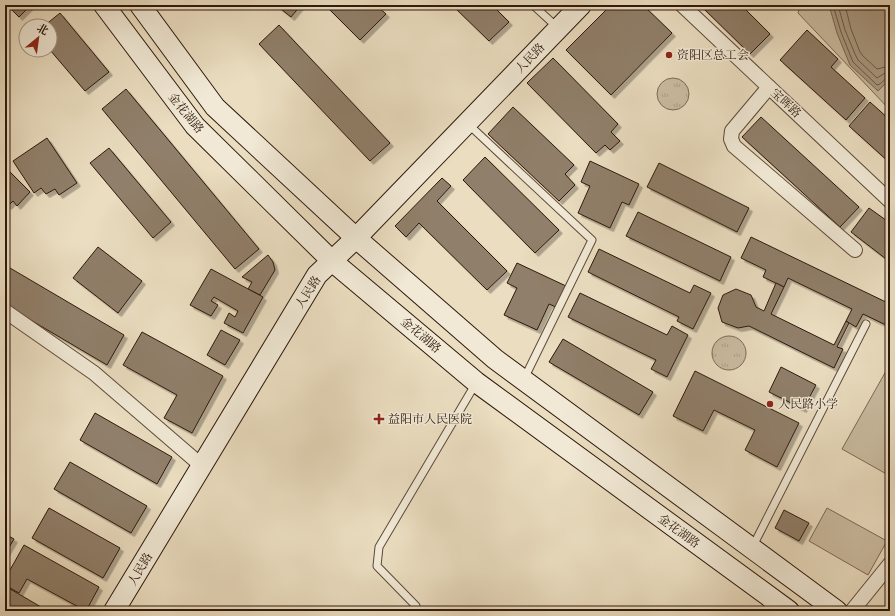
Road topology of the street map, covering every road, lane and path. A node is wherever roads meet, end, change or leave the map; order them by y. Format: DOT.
graph roads {
  1 [pos="104,5"];
  2 [pos="140,5"];
  3 [pos="533,5"];
  4 [pos="581,5"];
  5 [pos="682,5"];
  6 [pos="558,29"];
  7 [pos="769,87"];
  8 [pos="467,123"];
  9 [pos="890,201"];
  10 [pos="356,238"];
  11 [pos="855,250"];
  12 [pos="332,261"];
  13 [pos="5,311"];
  14 [pos="866,324"];
  15 [pos="524,380"];
  16 [pos="476,382"];
  17 [pos="202,466"];
  18 [pos="752,548"];
  19 [pos="890,564"];
  20 [pos="114,611"];
  21 [pos="417,611"];
  22 [pos="789,611"];
  23 [pos="837,611"];
  24 [pos="852,611"];
  1 -- 12 [label="main road, 金花湖路"];
  2 -- 10 [label="main road"];
  3 -- 6 [label="lane"];
  4 -- 6 [label="main road, 人民路"];
  5 -- 7 [label="street, 宝晖路"];
  6 -- 8 [label="main road, 人民路"];
  7 -- 9 [label="street, 宝晖路"];
  7 -- 11 [label="street"];
  8 -- 10 [label="main road, 人民路"];
  8 -- 15 [label="lane"];
  10 -- 12 [label="main road, 人民路"];
  10 -- 15 [label="main road"];
  12 -- 16 [label="main road, 金花湖路"];
  12 -- 17 [label="main road, 人民路"];
  13 -- 17 [label="street"];
  14 -- 18 [label="lane"];
  15 -- 18 [label="main road"];
  16 -- 21 [label="lane"];
  16 -- 22 [label="main road, 金花湖路"];
  17 -- 20 [label="main road, 人民路"];
  18 -- 23 [label="main road"];
  19 -- 24 [label="street"];
}
